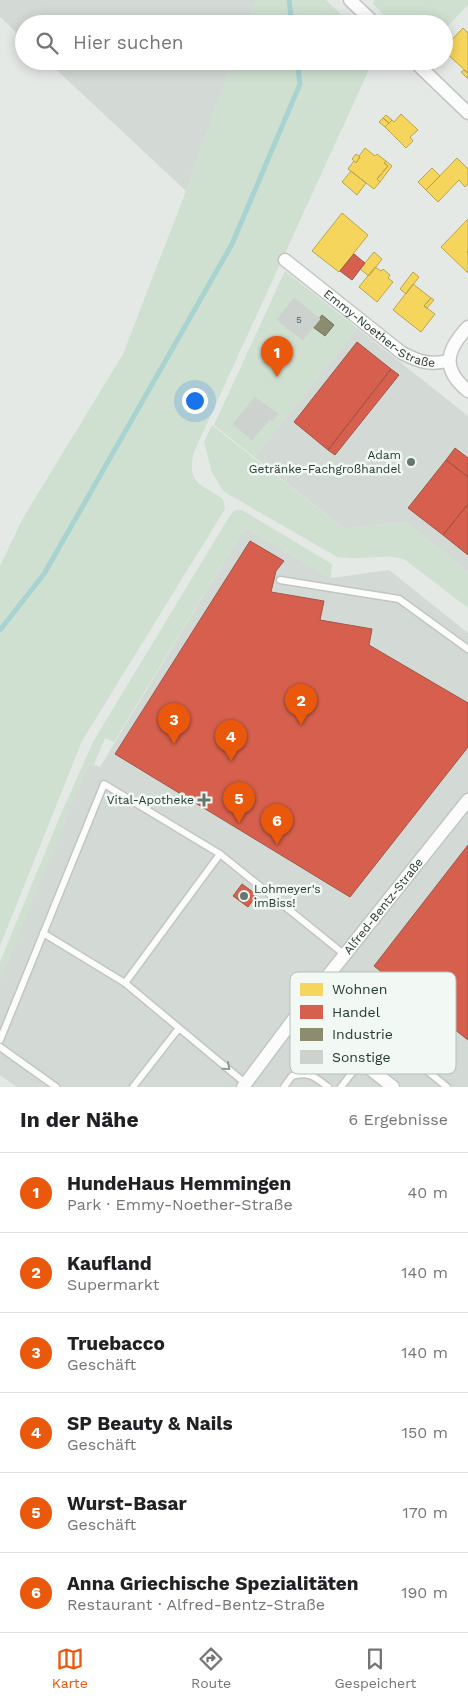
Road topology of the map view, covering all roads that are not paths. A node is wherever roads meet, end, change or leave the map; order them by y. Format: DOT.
graph roads {
  1 [pos="350,0"];
  2 [pos="366,15"];
  3 [pos="423,70"];
  4 [pos="468,113"];
  5 [pos="285,260"];
  6 [pos="468,327"];
  7 [pos="448,361"];
  8 [pos="468,391"];
  9 [pos="280,580"];
  10 [pos="468,649"];
  11 [pos="468,800"];
  12 [pos="220,854"];
  13 [pos="43,933"];
  14 [pos="345,955"];
  15 [pos="331,972"];
  16 [pos="125,983"];
  17 [pos="290,1024"];
  18 [pos="179,1028"];
  19 [pos="0,1040"];
  20 [pos="0,1048"];
  21 [pos="299,1074"];
  22 [pos="306,1074"];
  23 [pos="350,1074"];
  24 [pos="376,1074"];
  25 [pos="431,1074"];
  26 [pos="243,1086"];
  27 [pos="56,1087"];
  28 [pos="133,1087"];
  29 [pos="284,1087"];
  30 [pos="328,1087"];
  31 [pos="341,1087"];
  32 [pos="393,1087"];
  33 [pos="447,1087"];
  1 -- 2 [label="street"];
  3 -- 4 [label="street"];
  5 -- 7 [label="street, Emmy-Noether-Straße"];
  6 -- 7 [label="street"];
  7 -- 8 [label="street, Emmy-Noether-Straße"];
  9 -- 10 [label="lane"];
  11 -- 14 [label="street, Alfred-Bentz-Straße"];
  12 -- 13 [label="lane"];
  12 -- 14 [label="lane"];
  12 -- 16 [label="lane"];
  13 -- 16 [label="lane"];
  13 -- 19 [label="lane"];
  14 -- 15 [label="street, Alfred-Bentz-Straße"];
  16 -- 18 [label="lane"];
  17 -- 26 [label="street, Alfred-Bentz-Straße"];
  18 -- 26 [label="lane, one-way"];
  18 -- 28 [label="lane"];
  20 -- 27 [label="lane"];
  21 -- 29 [label="lane"];
  22 -- 30 [label="lane"];
  23 -- 31 [label="lane"];
  24 -- 32 [label="street"];
  25 -- 33 [label="lane"];
}
